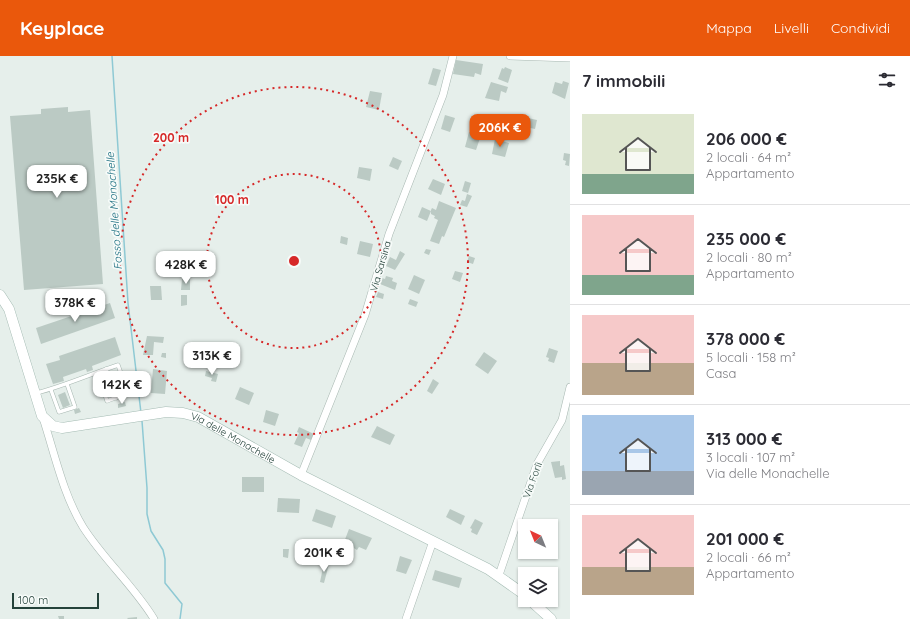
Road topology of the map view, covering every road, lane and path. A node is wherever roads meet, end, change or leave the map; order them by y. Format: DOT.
graph roads {
  1 [pos="453,56"];
  2 [pos="510,56"];
  3 [pos="570,58"];
  4 [pos="0,295"];
  5 [pos="106,369"];
  6 [pos="98,372"];
  7 [pos="67,384"];
  8 [pos="570,387"];
  9 [pos="51,390"];
  10 [pos="35,394"];
  11 [pos="116,398"];
  12 [pos="42,416"];
  13 [pos="68,428"];
  14 [pos="53,448"];
  15 [pos="301,475"];
  16 [pos="433,541"];
  17 [pos="499,575"];
  18 [pos="518,590"];
  19 [pos="538,607"];
  20 [pos="154,619"];
  21 [pos="406,619"];
  22 [pos="551,619"];
  1 -- 15 [label="street, Via Sarsina"];
  2 -- 3 [label="street"];
  4 -- 10 [label="street"];
  5 -- 6 [label="lane"];
  5 -- 11 [label="lane"];
  5 -- 11 [label="lane"];
  6 -- 7 [label="lane"];
  6 -- 11 [label="lane"];
  7 -- 9 [label="lane"];
  7 -- 9 [label="lane"];
  8 -- 17 [label="street, Via Forlì"];
  9 -- 10 [label="lane"];
  10 -- 12 [label="street"];
  12 -- 13 [label="street, Via delle Monachelle"];
  12 -- 14 [label="street"];
  13 -- 14 [label="street"];
  13 -- 15 [label="street, Via delle Monachelle"];
  14 -- 20 [label="street"];
  15 -- 16 [label="street, Via delle Monachelle"];
  16 -- 17 [label="street, Via delle Monachelle"];
  16 -- 21 [label="street"];
  17 -- 18 [label="street, Via delle Monachelle"];
  19 -- 22 [label="street"];
}
